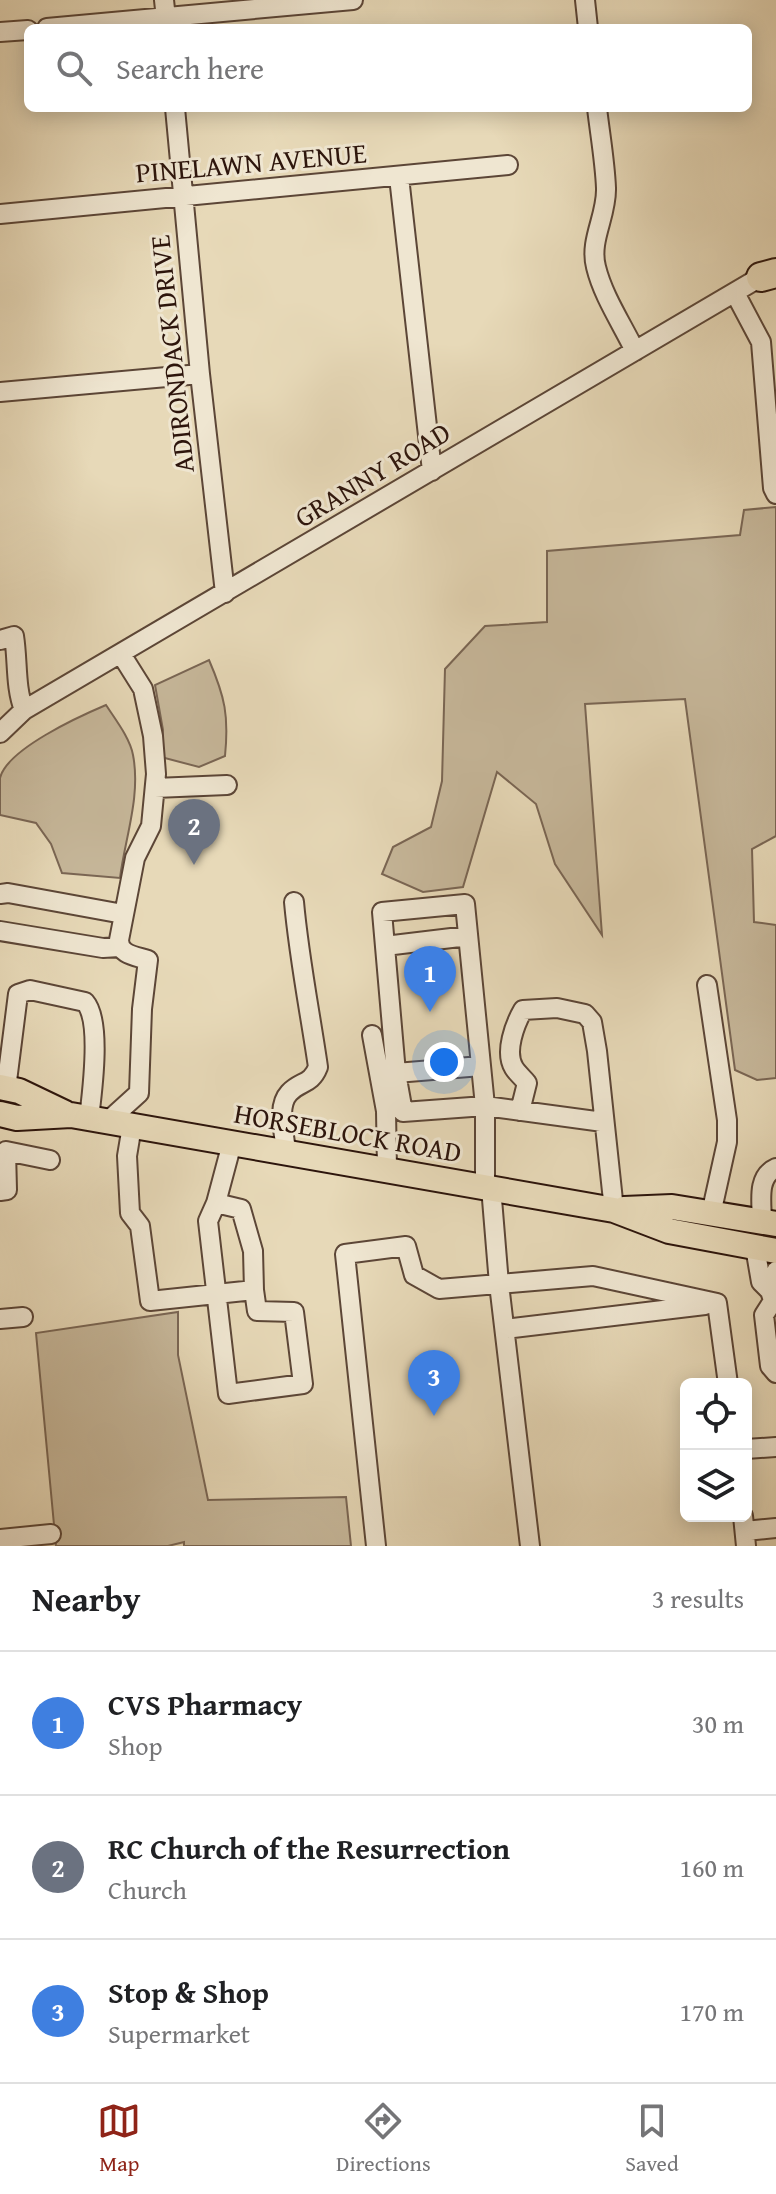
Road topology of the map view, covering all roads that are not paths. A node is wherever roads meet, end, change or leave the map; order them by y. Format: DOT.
graph roads {
  1 [pos="353,0"];
  2 [pos="585,0"];
  3 [pos="166,15"];
  4 [pos="84,24"];
  5 [pos="588,24"];
  6 [pos="24,30"];
  7 [pos="0,32"];
  8 [pos="175,112"];
  9 [pos="597,112"];
  10 [pos="508,165"];
  11 [pos="399,177"];
  12 [pos="183,196"];
  13 [pos="0,214"];
  14 [pos="771,273"];
  15 [pos="735,293"];
  16 [pos="635,351"];
  17 [pos="200,374"];
  18 [pos="0,392"];
  19 [pos="432,471"];
  20 [pos="776,494"];
  21 [pos="225,593"];
  22 [pos="0,640"];
  23 [pos="121,654"];
  24 [pos="24,710"];
  25 [pos="0,733"];
  26 [pos="227,785"];
  27 [pos="155,788"];
  28 [pos="0,894"];
  29 [pos="294,902"];
  30 [pos="123,914"];
  31 [pos="0,931"];
  32 [pos="468,936"];
  33 [pos="119,947"];
  34 [pos="386,949"];
  35 [pos="707,985"];
  36 [pos="372,1035"];
  37 [pos="481,1066"];
  38 [pos="396,1073"];
  39 [pos="3,1088"];
  40 [pos="485,1106"];
  41 [pos="520,1111"];
  42 [pos="2,1115"];
  43 [pos="89,1118"];
  44 [pos="603,1122"];
  45 [pos="132,1126"];
  46 [pos="232,1143"];
  47 [pos="6,1151"];
  48 [pos="286,1152"];
  49 [pos="50,1160"];
  50 [pos="776,1168"];
  51 [pos="387,1169"];
  52 [pos="488,1186"];
  53 [pos="0,1191"];
  54 [pos="216,1203"];
  55 [pos="614,1210"];
  56 [pos="711,1214"];
  57 [pos="769,1223"];
  58 [pos="766,1249"];
  59 [pos="776,1271"];
  60 [pos="499,1284"];
  61 [pos="254,1290"];
  62 [pos="217,1294"];
  63 [pos="773,1301"];
  64 [pos="717,1303"];
  65 [pos="23,1317"];
  66 [pos="0,1319"];
  67 [pos="505,1329"];
  68 [pos="776,1373"];
  69 [pos="727,1378"];
  70 [pos="776,1447"];
  71 [pos="752,1449"];
  72 [pos="776,1528"];
  73 [pos="745,1531"];
  74 [pos="51,1534"];
  75 [pos="0,1539"];
  76 [pos="376,1546"];
  77 [pos="530,1546"];
  1 -- 3 [label="street"];
  2 -- 5 [label="street"];
  3 -- 4 [label="street"];
  6 -- 7 [label="street"];
  8 -- 12 [label="street, ADIRONDACK DRIVE"];
  9 -- 16 [label="street"];
  10 -- 11 [label="street, PINELAWN AVENUE"];
  11 -- 12 [label="street, PINELAWN AVENUE"];
  11 -- 19 [label="street"];
  12 -- 13 [label="street, PINELAWN AVENUE"];
  12 -- 17 [label="street, ADIRONDACK DRIVE"];
  14 -- 15 [label="street, GRANNY ROAD"];
  15 -- 16 [label="street, GRANNY ROAD"];
  15 -- 20 [label="street"];
  16 -- 19 [label="street, GRANNY ROAD"];
  17 -- 18 [label="street"];
  17 -- 21 [label="street, ADIRONDACK DRIVE"];
  19 -- 21 [label="street, GRANNY ROAD"];
  21 -- 23 [label="street, GRANNY ROAD"];
  22 -- 24 [label="street"];
  23 -- 24 [label="street, GRANNY ROAD"];
  23 -- 27 [label="street"];
  24 -- 25 [label="street, GRANNY ROAD"];
  26 -- 27 [label="street"];
  27 -- 30 [label="street"];
  28 -- 30 [label="street"];
  29 -- 48 [label="street"];
  30 -- 33 [label="street"];
  31 -- 33 [label="street"];
  32 -- 34 [label="street"];
  32 -- 34 [label="street"];
  32 -- 37 [label="street"];
  33 -- 43 [label="street"];
  34 -- 38 [label="street"];
  35 -- 56 [label="street"];
  36 -- 51 [label="street"];
  37 -- 38 [label="street"];
  37 -- 40 [label="street"];
  38 -- 40 [label="street"];
  39 -- 43 [label="main road, HORSEBLOCK ROAD"];
  39 -- 43 [label="street"];
  40 -- 41 [label="street"];
  40 -- 52 [label="street"];
  41 -- 44 [label="street"];
  41 -- 44 [label="street"];
  42 -- 43 [label="main road, HORSEBLOCK ROAD"];
  42 -- 47 [label="street"];
  43 -- 45 [label="main road, HORSEBLOCK ROAD"];
  44 -- 55 [label="street"];
  45 -- 46 [label="main road, HORSEBLOCK ROAD"];
  45 -- 62 [label="street"];
  46 -- 48 [label="main road, HORSEBLOCK ROAD"];
  46 -- 54 [label="street"];
  47 -- 49 [label="street"];
  47 -- 53 [label="street"];
  48 -- 51 [label="main road, HORSEBLOCK ROAD"];
  50 -- 57 [label="street"];
  51 -- 52 [label="main road, HORSEBLOCK ROAD"];
  52 -- 55 [label="main road, HORSEBLOCK ROAD"];
  52 -- 60 [label="street"];
  54 -- 61 [label="street"];
  54 -- 62 [label="street"];
  55 -- 56 [label="main road, HORSEBLOCK ROAD"];
  55 -- 58 [label="main road, HORSEBLOCK ROAD"];
  56 -- 57 [label="main road, HORSEBLOCK ROAD"];
  58 -- 63 [label="street"];
  59 -- 63 [label="street"];
  60 -- 64 [label="street"];
  60 -- 67 [label="street"];
  60 -- 76 [label="street"];
  61 -- 62 [label="street"];
  61 -- 62 [label="street"];
  63 -- 68 [label="street"];
  64 -- 67 [label="street"];
  64 -- 69 [label="street"];
  65 -- 66 [label="street"];
  67 -- 77 [label="street"];
  70 -- 71 [label="street"];
  72 -- 73 [label="street"];
  74 -- 75 [label="street"];
}
